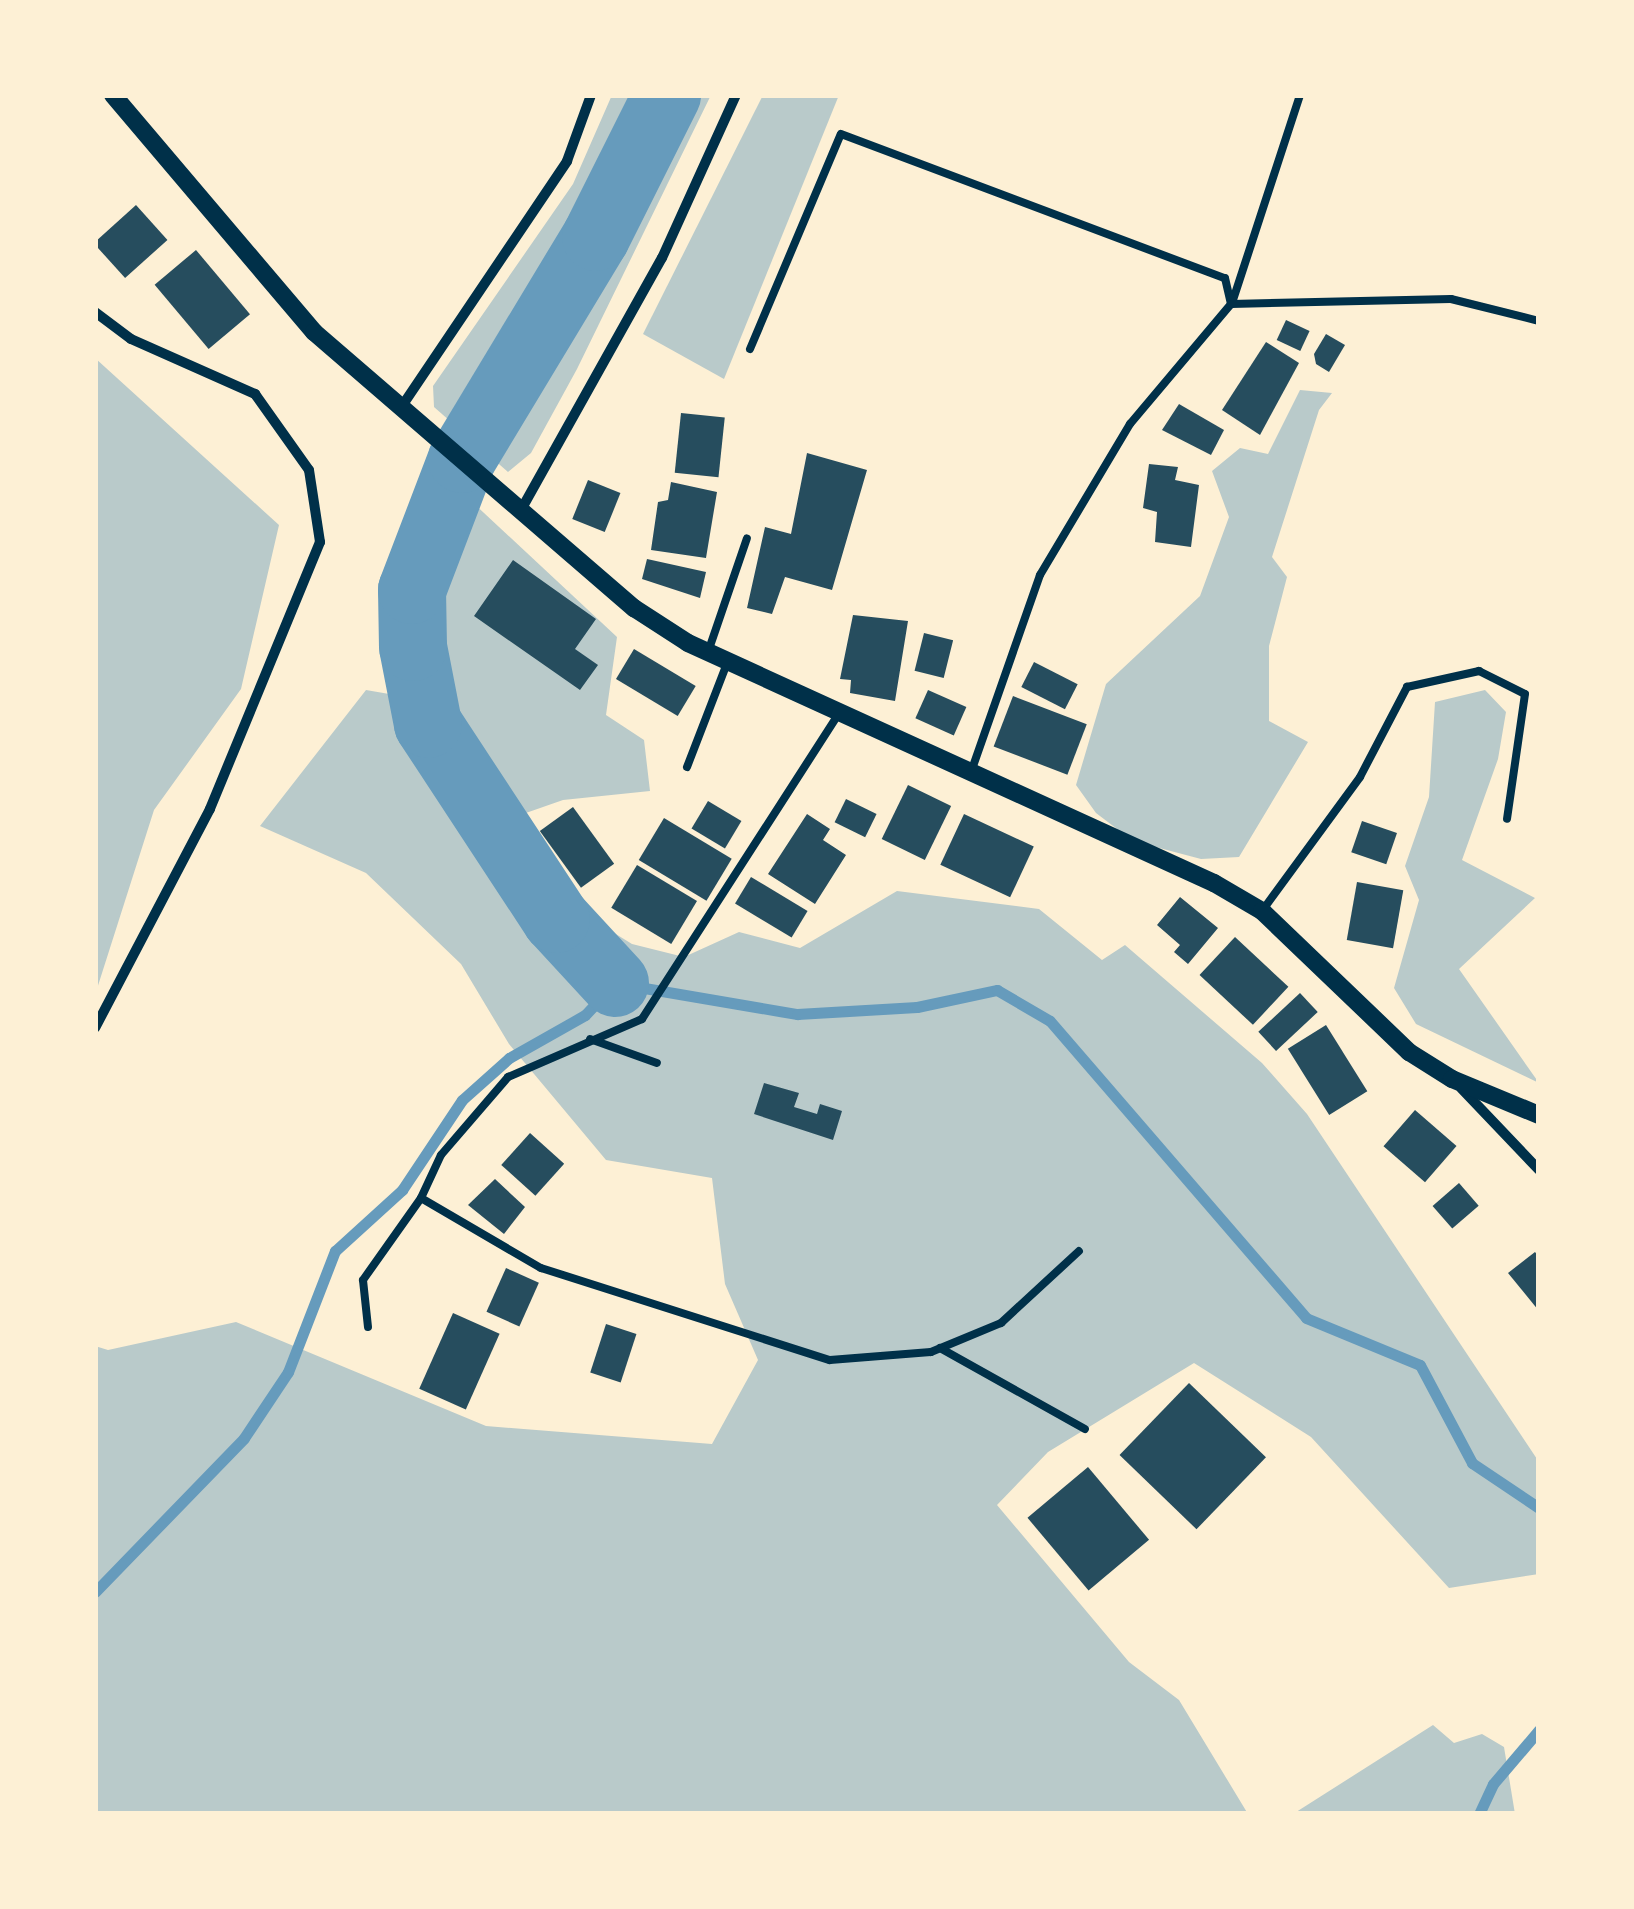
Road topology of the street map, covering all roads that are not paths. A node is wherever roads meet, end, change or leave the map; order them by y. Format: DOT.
graph roads {
  1 [pos="113,95"];
  2 [pos="592,95"];
  3 [pos="736,95"];
  4 [pos="1300,95"];
  5 [pos="1231,304"];
  6 [pos="95,312"];
  7 [pos="1539,321"];
  8 [pos="750,349"];
  9 [pos="400,410"];
  10 [pos="521,510"];
  11 [pos="746,538"];
  12 [pos="708,652"];
  13 [pos="728,661"];
  14 [pos="840,712"];
  15 [pos="687,767"];
  16 [pos="971,772"];
  17 [pos="1506,819"];
  18 [pos="1262,912"];
  19 [pos="95,1028"];
  20 [pos="590,1039"];
  21 [pos="657,1064"];
  22 [pos="1452,1079"];
  23 [pos="1539,1115"];
  24 [pos="1539,1170"];
  25 [pos="421,1198"];
  26 [pos="1079,1251"];
  27 [pos="368,1326"];
  28 [pos="940,1348"];
  29 [pos="1085,1430"];
  1 -- 9 [label="street"];
  2 -- 9 [label="street"];
  3 -- 10 [label="street"];
  4 -- 5 [label="lane"];
  5 -- 7 [label="lane"];
  5 -- 8 [label="lane"];
  5 -- 16 [label="lane"];
  6 -- 19 [label="street"];
  9 -- 10 [label="street"];
  10 -- 12 [label="street"];
  11 -- 12 [label="lane"];
  12 -- 13 [label="street"];
  13 -- 14 [label="street"];
  13 -- 15 [label="lane"];
  14 -- 16 [label="street"];
  14 -- 20 [label="lane"];
  16 -- 18 [label="street"];
  17 -- 18 [label="lane"];
  18 -- 22 [label="street"];
  20 -- 21 [label="lane"];
  20 -- 25 [label="lane"];
  22 -- 23 [label="street"];
  22 -- 24 [label="street"];
  25 -- 27 [label="lane"];
  25 -- 28 [label="lane"];
  26 -- 28 [label="lane"];
  28 -- 29 [label="lane"];
}
